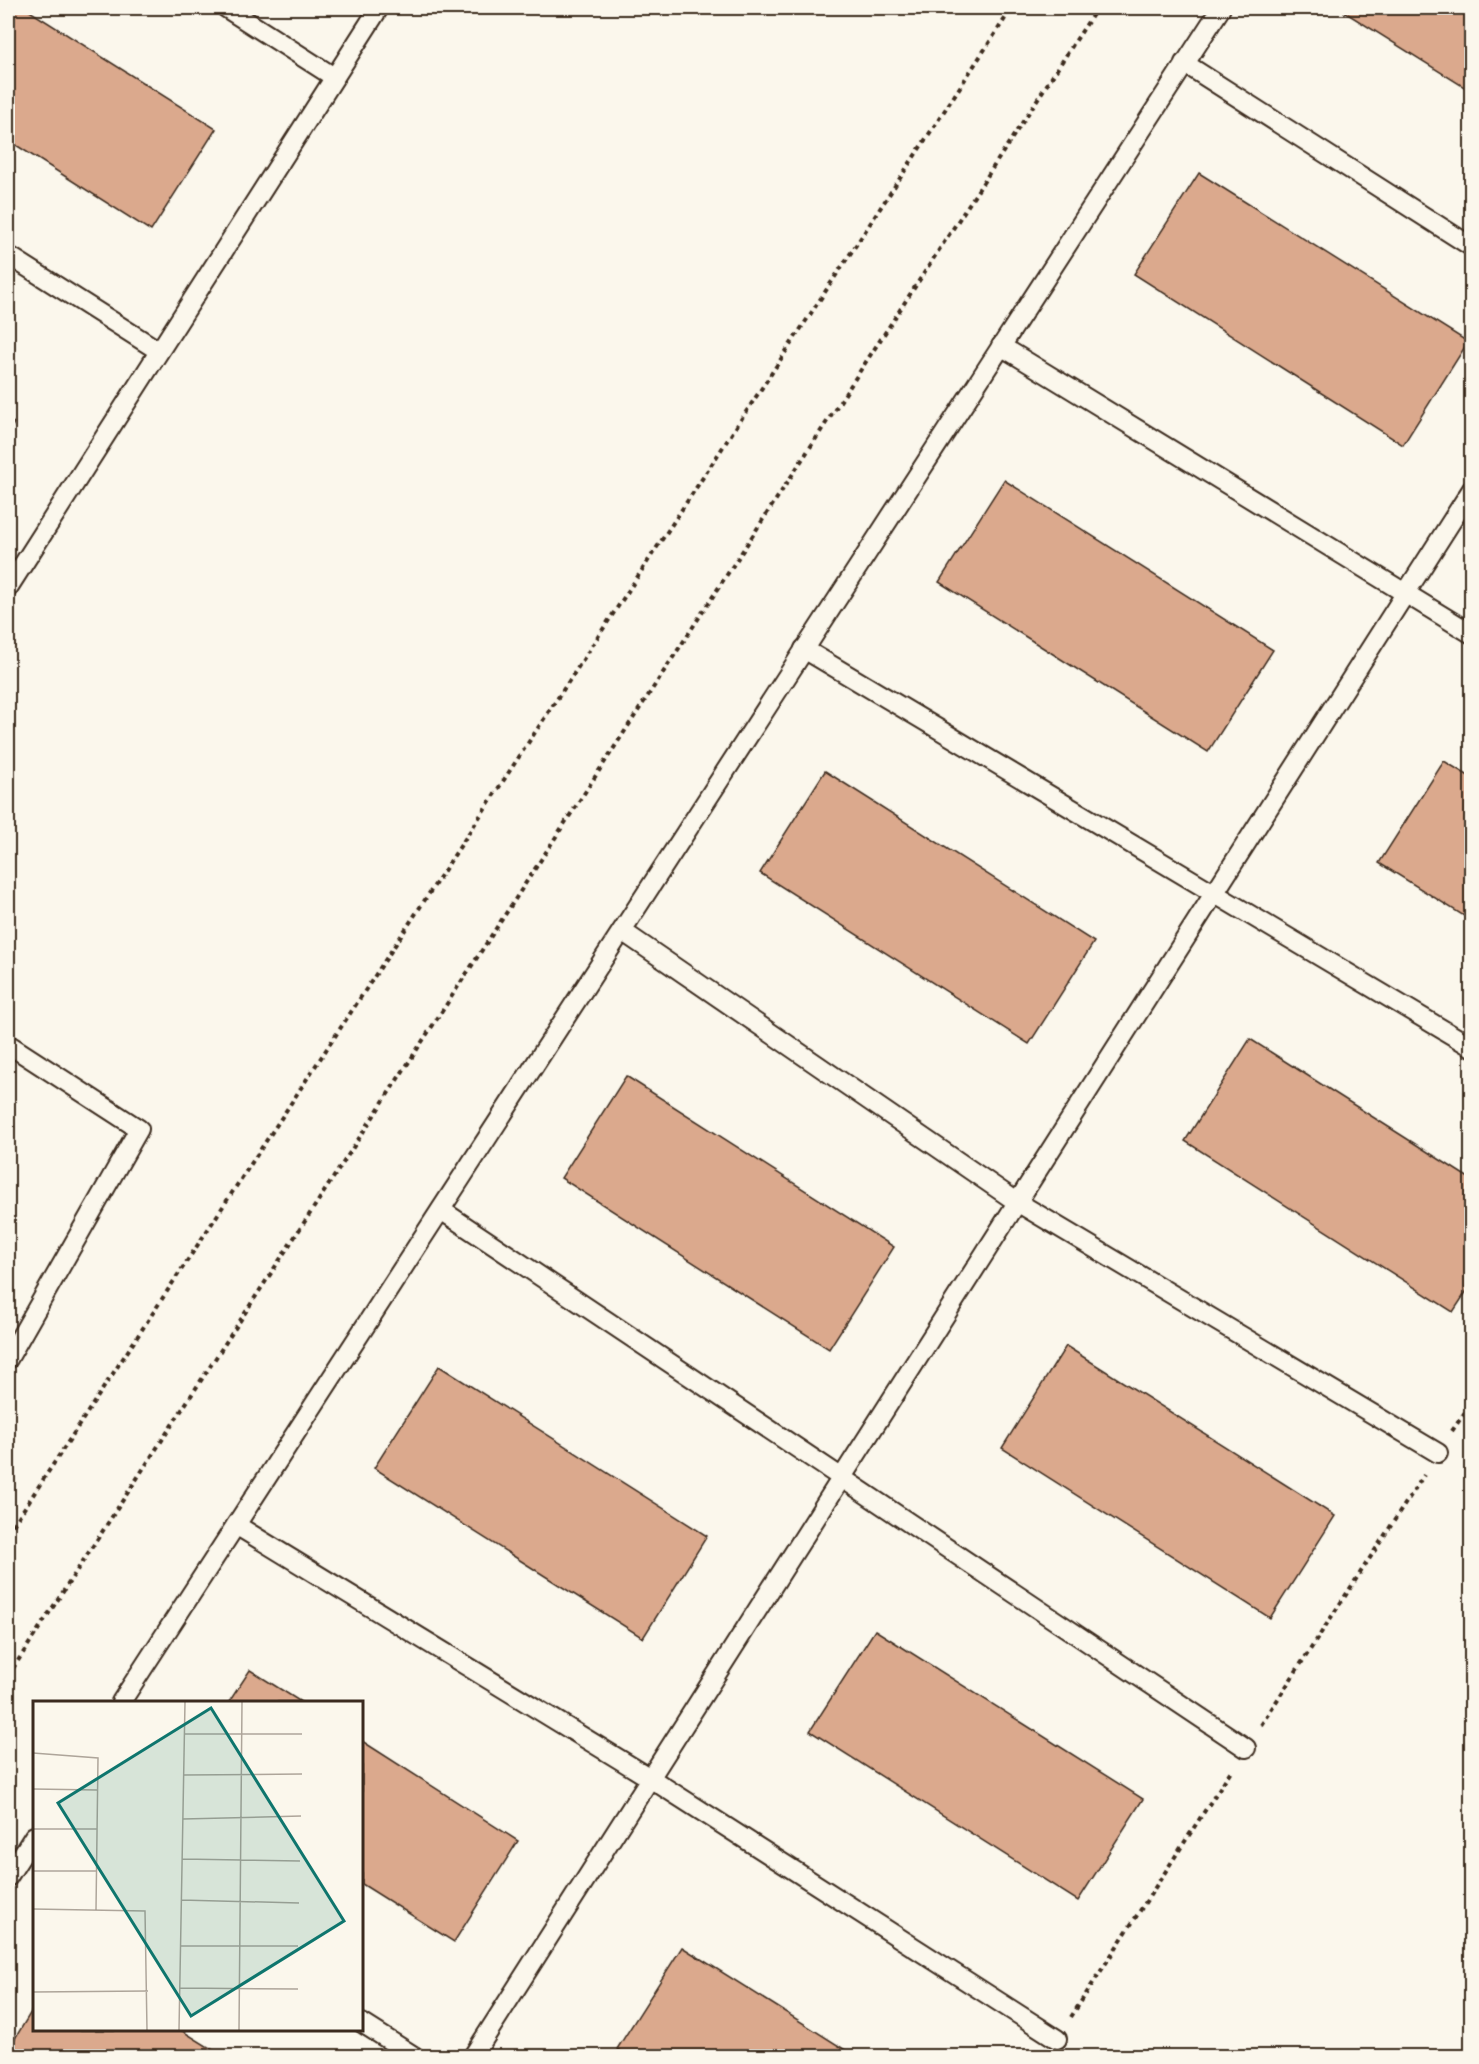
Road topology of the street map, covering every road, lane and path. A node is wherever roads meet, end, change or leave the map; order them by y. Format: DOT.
graph roads {
  1 [pos="226,8"];
  2 [pos="379,8"];
  3 [pos="1012,8"];
  4 [pos="1097,8"];
  5 [pos="1221,8"];
  6 [pos="1184,63"];
  7 [pos="334,77"];
  8 [pos="1472,247"];
  9 [pos="8,255"];
  10 [pos="1001,346"];
  11 [pos="159,351"];
  12 [pos="1472,489"];
  13 [pos="8,588"];
  14 [pos="1405,593"];
  15 [pos="1472,634"];
  16 [pos="804,649"];
  17 [pos="1214,894"];
  18 [pos="622,931"];
  19 [pos="8,1044"];
  20 [pos="1472,1047"];
  21 [pos="1017,1202"];
  22 [pos="441,1210"];
  23 [pos="8,1359"];
  24 [pos="1438,1453"];
  25 [pos="842,1478"];
  26 [pos="236,1525"];
  27 [pos="8,1533"];
  28 [pos="8,1676"];
  29 [pos="122,1701"];
  30 [pos="1246,1748"];
  31 [pos="650,1778"];
  32 [pos="33,1838"];
  33 [pos="8,1877"];
  34 [pos="363,2024"];
  35 [pos="1057,2038"];
  36 [pos="414,2056"];
  37 [pos="473,2056"];
  1 -- 7 [label="lane"];
  2 -- 7 [label="lane"];
  3 -- 27 [label="path"];
  4 -- 28 [label="path"];
  5 -- 6 [label="lane"];
  6 -- 8 [label="lane"];
  6 -- 10 [label="lane"];
  7 -- 11 [label="lane"];
  9 -- 11 [label="lane"];
  10 -- 14 [label="lane"];
  10 -- 16 [label="lane"];
  11 -- 13 [label="lane"];
  12 -- 14 [label="lane"];
  14 -- 15 [label="lane"];
  14 -- 17 [label="lane"];
  16 -- 17 [label="lane"];
  16 -- 18 [label="lane"];
  17 -- 20 [label="lane"];
  17 -- 21 [label="lane"];
  18 -- 21 [label="lane"];
  18 -- 22 [label="lane"];
  19 -- 23 [label="lane"];
  21 -- 24 [label="lane"];
  21 -- 25 [label="lane"];
  22 -- 25 [label="lane"];
  22 -- 26 [label="lane"];
  25 -- 30 [label="lane"];
  25 -- 31 [label="lane"];
  26 -- 29 [label="lane"];
  26 -- 31 [label="lane"];
  31 -- 35 [label="lane"];
  31 -- 37 [label="lane"];
  32 -- 33 [label="lane"];
  34 -- 36 [label="lane"];
}
